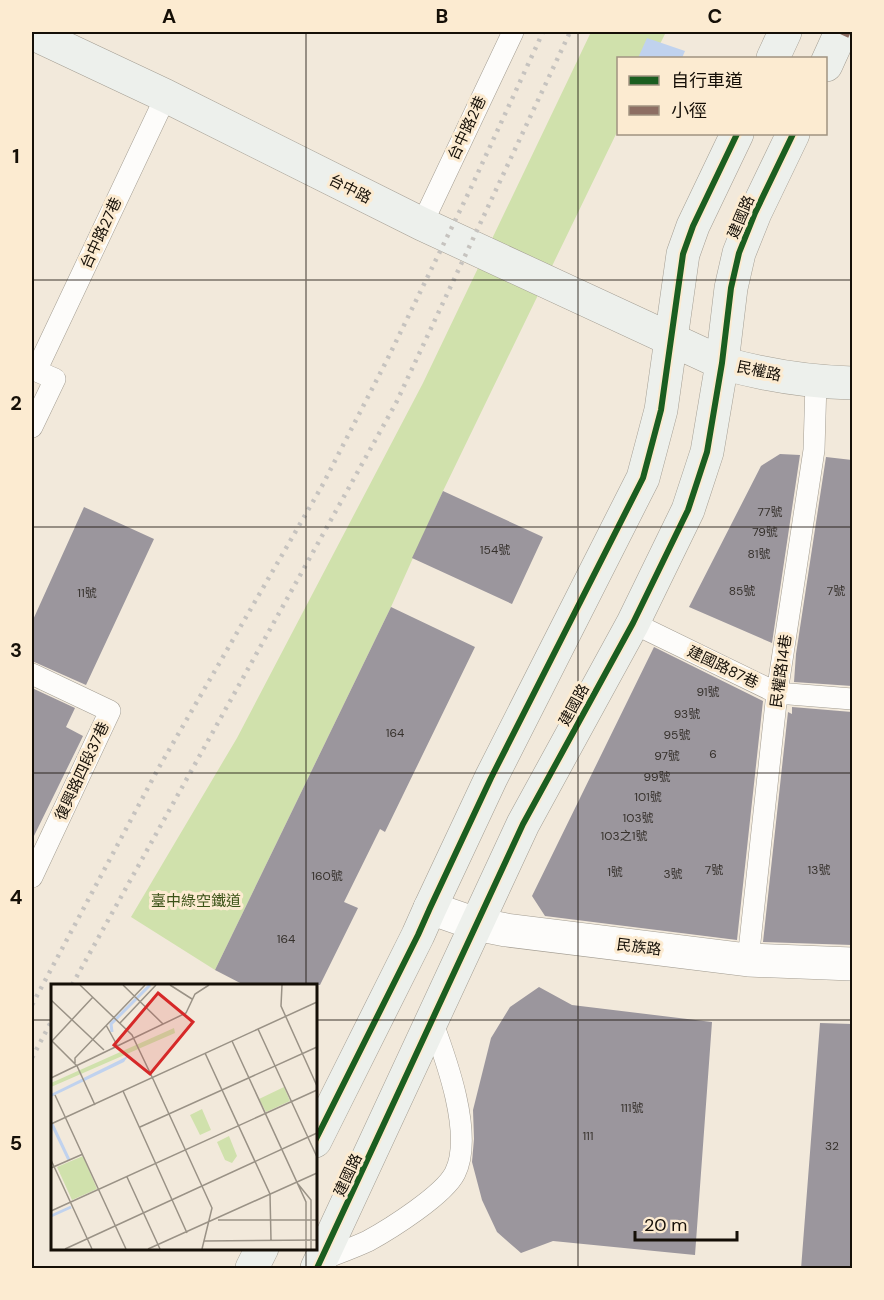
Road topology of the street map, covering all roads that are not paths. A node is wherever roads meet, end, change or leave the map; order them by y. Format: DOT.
graph roads {
  1 [pos="513,32"];
  2 [pos="785,32"];
  3 [pos="841,32"];
  4 [pos="32,33"];
  5 [pos="852,38"];
  6 [pos="773,57"];
  7 [pos="827,60"];
  8 [pos="166,96"];
  9 [pos="737,135"];
  10 [pos="793,135"];
  11 [pos="422,225"];
  12 [pos="671,340"];
  13 [pos="722,363"];
  14 [pos="41,373"];
  15 [pos="816,382"];
  16 [pos="852,383"];
  17 [pos="32,427"];
  18 [pos="633,623"];
  19 [pos="32,674"];
  20 [pos="777,693"];
  21 [pos="852,699"];
  22 [pos="32,877"];
  23 [pos="430,908"];
  24 [pos="476,924"];
  25 [pos="748,960"];
  26 [pos="852,964"];
  27 [pos="432,1022"];
  28 [pos="316,1139"];
  29 [pos="262,1249"];
  30 [pos="319,1264"];
  31 [pos="252,1269"];
  1 -- 11 [label="lane, 台中路2巷"];
  2 -- 6 [label="main road"];
  3 -- 5 [label="street"];
  3 -- 7 [label="main road"];
  4 -- 8 [label="main road, 台中路"];
  8 -- 11 [label="main road, 台中路"];
  8 -- 14 [label="lane, 台中路27巷"];
  9 -- 12 [label="main road"];
  10 -- 13 [label="main road, 建國路"];
  11 -- 12 [label="main road, 台中路"];
  12 -- 13 [label="main road, 民權路"];
  12 -- 23 [label="main road"];
  13 -- 15 [label="main road, 民權路"];
  13 -- 18 [label="main road, 建國路"];
  14 -- 17 [label="lane"];
  15 -- 16 [label="main road, 民權路"];
  15 -- 20 [label="lane, 民權路14巷"];
  18 -- 20 [label="lane, 建國路87巷"];
  18 -- 24 [label="main road, 建國路"];
  19 -- 22 [label="lane, 復興路四段37巷"];
  20 -- 21 [label="lane, 建國路87巷"];
  20 -- 25 [label="lane, 民權路14巷"];
  23 -- 24 [label="street, 民族路"];
  23 -- 28 [label="main road"];
  24 -- 25 [label="street, 民族路"];
  24 -- 27 [label="main road, 建國路"];
  25 -- 26 [label="street, 民族路"];
  27 -- 30 [label="main road, 建國路"];
  27 -- 30 [label="lane"];
  29 -- 31 [label="main road"];
}
